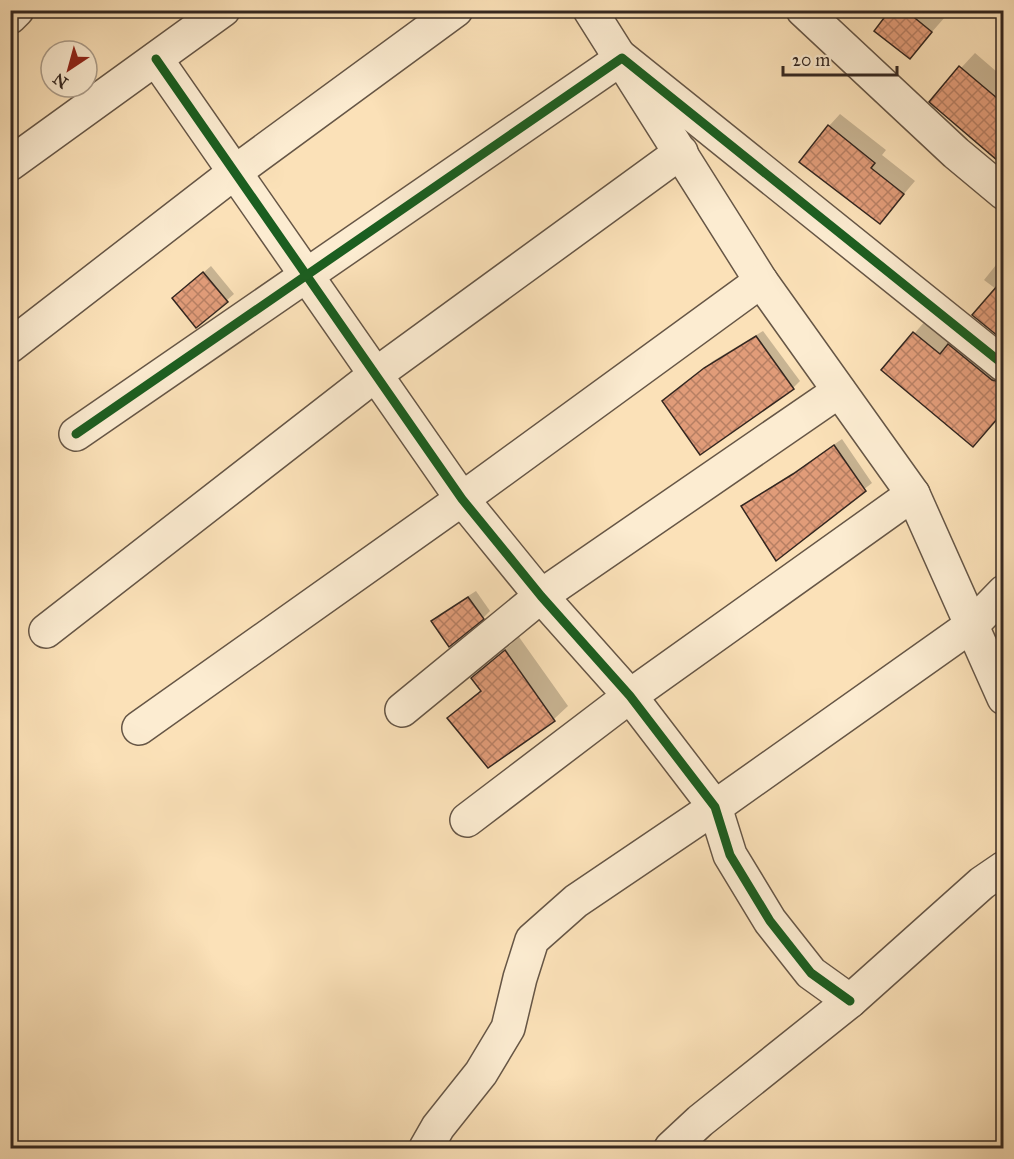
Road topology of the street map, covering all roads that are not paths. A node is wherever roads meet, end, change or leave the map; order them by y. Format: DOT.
graph roads {
  1 [pos="17,10"];
  2 [pos="223,10"];
  3 [pos="456,10"];
  4 [pos="590,10"];
  5 [pos="803,10"];
  6 [pos="10,17"];
  7 [pos="622,58"];
  8 [pos="156,59"];
  9 [pos="681,152"];
  10 [pos="10,164"];
  11 [pos="235,172"];
  12 [pos="1004,193"];
  13 [pos="306,275"];
  14 [pos="761,281"];
  15 [pos="10,346"];
  16 [pos="1004,365"];
  17 [pos="375,375"];
  18 [pos="839,391"];
  19 [pos="76,434"];
  20 [pos="912,494"];
  21 [pos="462,499"];
  22 [pos="1004,592"];
  23 [pos="541,596"];
  24 [pos="972,625"];
  25 [pos="46,631"];
  26 [pos="630,696"];
  27 [pos="1004,698"];
  28 [pos="402,710"];
  29 [pos="139,728"];
  30 [pos="715,807"];
  31 [pos="467,820"];
  32 [pos="1004,868"];
  33 [pos="850,1001"];
  34 [pos="426,1149"];
  35 [pos="670,1149"];
  1 -- 6 [label="street"];
  2 -- 8 [label="street"];
  3 -- 11 [label="street"];
  4 -- 7 [label="street"];
  5 -- 12 [label="street"];
  7 -- 9 [label="street"];
  7 -- 13 [label="street"];
  7 -- 16 [label="street"];
  8 -- 10 [label="street"];
  8 -- 11 [label="street"];
  9 -- 14 [label="street"];
  9 -- 17 [label="street"];
  11 -- 13 [label="street"];
  11 -- 15 [label="street"];
  13 -- 17 [label="street"];
  13 -- 19 [label="street"];
  14 -- 18 [label="street"];
  14 -- 21 [label="street"];
  17 -- 21 [label="street"];
  17 -- 25 [label="street"];
  18 -- 20 [label="street"];
  18 -- 23 [label="street"];
  20 -- 24 [label="street"];
  20 -- 26 [label="street"];
  21 -- 23 [label="street"];
  21 -- 29 [label="street"];
  22 -- 24 [label="street"];
  23 -- 26 [label="street"];
  23 -- 28 [label="street"];
  24 -- 27 [label="street"];
  24 -- 30 [label="street"];
  26 -- 30 [label="street"];
  26 -- 31 [label="street"];
  30 -- 33 [label="street"];
  30 -- 34 [label="street"];
  32 -- 33 [label="street"];
  33 -- 35 [label="street"];
}
